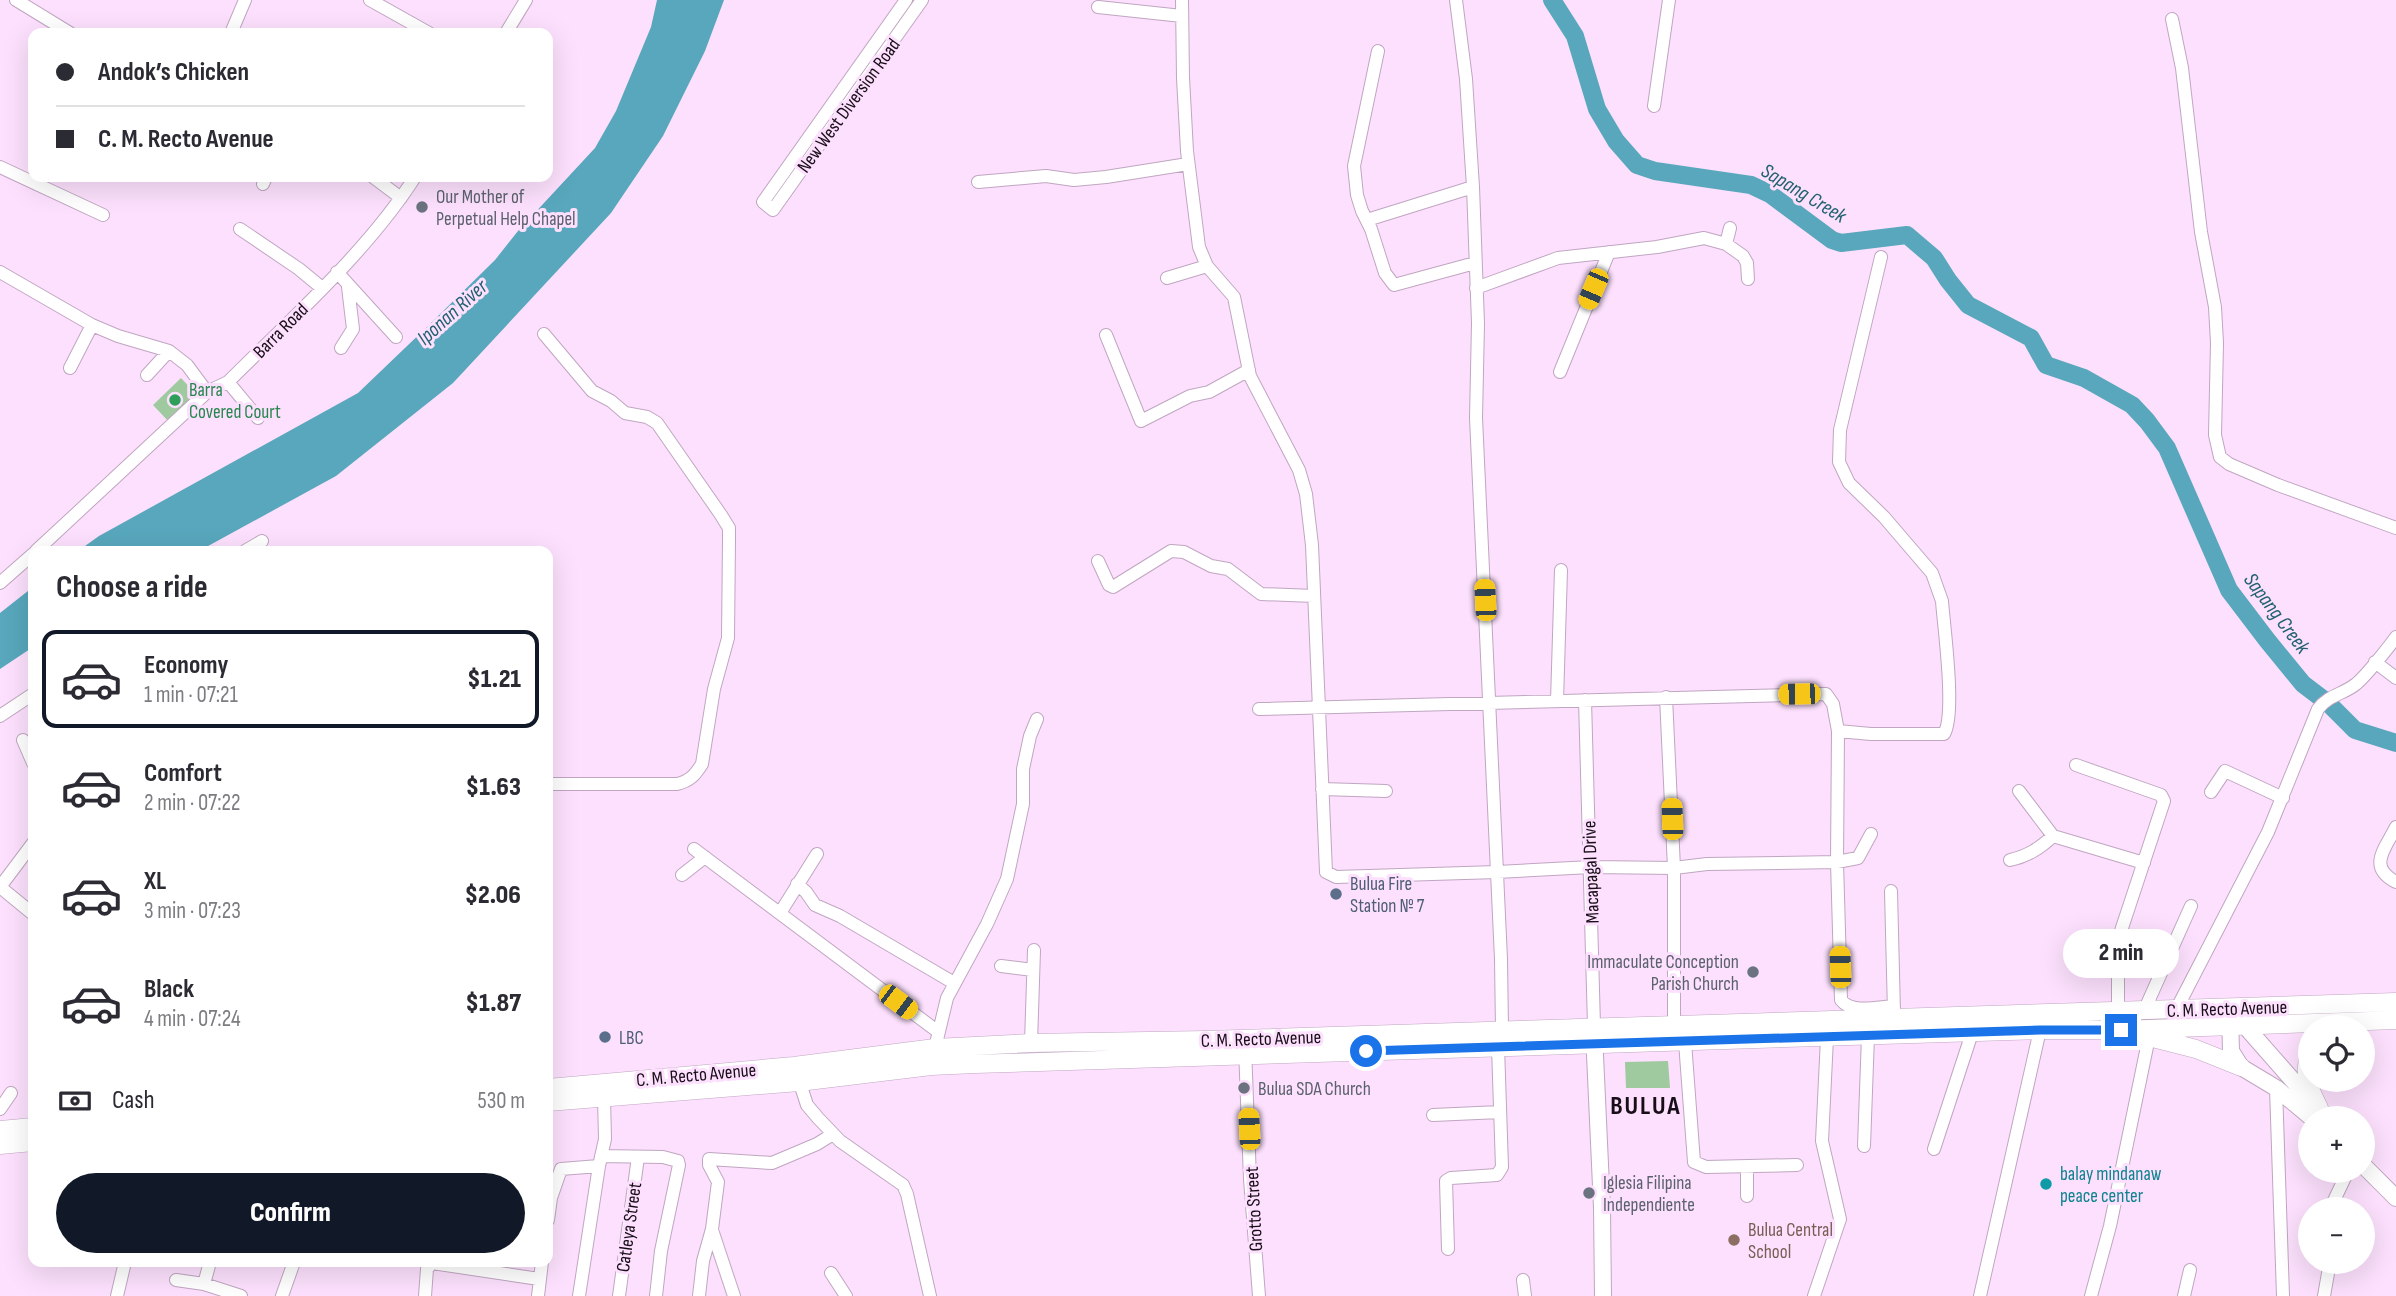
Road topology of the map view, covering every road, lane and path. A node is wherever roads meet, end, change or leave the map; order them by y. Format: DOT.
graph roads {
  1 [pos="16,0"];
  2 [pos="245,0"];
  3 [pos="370,0"];
  4 [pos="526,0"];
  5 [pos="906,0"];
  6 [pos="922,0"];
  7 [pos="1182,0"];
  8 [pos="1456,0"];
  9 [pos="1669,0"];
  10 [pos="1098,7"];
  11 [pos="1182,16"];
  12 [pos="2172,19"];
  13 [pos="60,28"];
  14 [pos="233,28"];
  15 [pos="420,28"];
  16 [pos="509,28"];
  17 [pos="1378,51"];
  18 [pos="1654,106"];
  19 [pos="1188,164"];
  20 [pos="0,167"];
  21 [pos="28,180"];
  22 [pos="32,182"];
  23 [pos="380,182"];
  24 [pos="412,182"];
  25 [pos="978,182"];
  26 [pos="1473,187"];
  27 [pos="401,198"];
  28 [pos="103,215"];
  29 [pos="1367,220"];
  30 [pos="1730,228"];
  31 [pos="240,229"];
  32 [pos="1726,244"];
  33 [pos="1609,252"];
  34 [pos="1881,257"];
  35 [pos="1475,263"];
  36 [pos="1207,265"];
  37 [pos="0,272"];
  38 [pos="337,272"];
  39 [pos="1167,278"];
  40 [pos="1748,279"];
  41 [pos="348,286"];
  42 [pos="321,288"];
  43 [pos="1476,288"];
  44 [pos="92,325"];
  45 [pos="544,334"];
  46 [pos="1106,335"];
  47 [pos="396,337"];
  48 [pos="341,348"];
  49 [pos="169,351"];
  50 [pos="71,368"];
  51 [pos="1249,370"];
  52 [pos="1560,372"];
  53 [pos="147,375"];
  54 [pos="228,382"];
  55 [pos="207,392"];
  56 [pos="258,418"];
  57 [pos="2396,528"];
  58 [pos="262,541"];
  59 [pos="40,546"];
  60 [pos="254,546"];
  61 [pos="28,557"];
  62 [pos="1098,561"];
  63 [pos="1561,570"];
  64 [pos="0,583"];
  65 [pos="1314,596"];
  66 [pos="2396,637"];
  67 [pos="2375,662"];
  68 [pos="2396,678"];
  69 [pos="28,697"];
  70 [pos="1666,697"];
  71 [pos="1585,700"];
  72 [pos="1557,701"];
  73 [pos="1490,704"];
  74 [pos="1320,708"];
  75 [pos="1259,709"];
  76 [pos="0,716"];
  77 [pos="1037,719"];
  78 [pos="1838,731"];
  79 [pos="23,740"];
  80 [pos="28,752"];
  81 [pos="2076,765"];
  82 [pos="553,784"];
  83 [pos="1322,789"];
  84 [pos="1386,791"];
  85 [pos="2019,791"];
  86 [pos="2211,792"];
  87 [pos="2283,798"];
  88 [pos="2396,827"];
  89 [pos="1871,834"];
  90 [pos="2053,836"];
  91 [pos="28,850"];
  92 [pos="817,853"];
  93 [pos="2010,860"];
  94 [pos="1837,862"];
  95 [pos="2144,863"];
  96 [pos="1591,867"];
  97 [pos="1674,868"];
  98 [pos="1497,872"];
  99 [pos="682,875"];
  100 [pos="2396,882"];
  101 [pos="797,884"];
  102 [pos="1891,891"];
  103 [pos="2191,906"];
  104 [pos="28,911"];
  105 [pos="780,913"];
  106 [pos="1034,950"];
  107 [pos="1001,965"];
  108 [pos="1033,970"];
  109 [pos="954,983"];
  110 [pos="2396,1002"];
  111 [pos="2176,1010"];
  112 [pos="2118,1011"];
  113 [pos="2144,1011"];
  114 [pos="1894,1019"];
  115 [pos="2235,1019"];
  116 [pos="1815,1020"];
  117 [pos="2396,1020"];
  118 [pos="2298,1022"];
  119 [pos="2375,1022"];
  120 [pos="1674,1024"];
  121 [pos="2040,1030"];
  122 [pos="2121,1030"];
  123 [pos="1972,1033"];
  124 [pos="1595,1035"];
  125 [pos="1868,1036"];
  126 [pos="2150,1037"];
  127 [pos="1500,1038"];
  128 [pos="1821,1038"];
  129 [pos="936,1040"];
  130 [pos="1685,1042"];
  131 [pos="1031,1043"];
  132 [pos="1245,1047"];
  133 [pos="2241,1067"];
  134 [pos="797,1074"];
  135 [pos="553,1088"];
  136 [pos="2276,1088"];
  137 [pos="11,1093"];
  138 [pos="600,1098"];
  139 [pos="553,1102"];
  140 [pos="2305,1106"];
  141 [pos="2311,1106"];
  142 [pos="0,1109"];
  143 [pos="1500,1112"];
  144 [pos="1433,1115"];
  145 [pos="28,1127"];
  146 [pos="0,1130"];
  147 [pos="833,1134"];
  148 [pos="28,1142"];
  149 [pos="0,1144"];
  150 [pos="1864,1146"];
  151 [pos="1934,1149"];
  152 [pos="638,1157"];
  153 [pos="600,1161"];
  154 [pos="1797,1165"];
  155 [pos="1747,1167"];
  156 [pos="2375,1177"];
  157 [pos="553,1192"];
  158 [pos="1747,1196"];
  159 [pos="2396,1198"];
  160 [pos="712,1229"];
  161 [pos="1448,1249"];
  162 [pos="124,1267"];
  163 [pos="210,1267"];
  164 [pos="292,1267"];
  165 [pos="429,1267"];
  166 [pos="459,1267"];
  167 [pos="541,1267"];
  168 [pos="2190,1270"];
  169 [pos="831,1273"];
  170 [pos="2328,1274"];
  171 [pos="539,1279"];
  172 [pos="176,1280"];
  173 [pos="1523,1280"];
  174 [pos="212,1289"];
  175 [pos="117,1296"];
  176 [pos="241,1296"];
  177 [pos="282,1296"];
  178 [pos="425,1296"];
  179 [pos="538,1296"];
  180 [pos="579,1296"];
  181 [pos="620,1296"];
  182 [pos="656,1296"];
  183 [pos="699,1296"];
  184 [pos="734,1296"];
  185 [pos="846,1296"];
  186 [pos="930,1296"];
  187 [pos="1259,1296"];
  188 [pos="1525,1296"];
  189 [pos="1603,1296"];
  190 [pos="1814,1296"];
  191 [pos="1980,1296"];
  192 [pos="2091,1296"];
  193 [pos="2184,1296"];
  194 [pos="2283,1296"];
  195 [pos="2324,1296"];
  1 -- 13 [label="street"];
  2 -- 14 [label="street"];
  3 -- 15 [label="street"];
  4 -- 16 [label="street"];
  5 -- 6 [label="street, New West Diversion Road"];
  7 -- 11 [label="street"];
  8 -- 26 [label="street"];
  9 -- 18 [label="street"];
  10 -- 11 [label="street"];
  11 -- 19 [label="street"];
  12 -- 57 [label="street"];
  17 -- 29 [label="street"];
  19 -- 25 [label="street"];
  19 -- 36 [label="street"];
  20 -- 21 [label="street"];
  22 -- 28 [label="street"];
  23 -- 27 [label="street"];
  24 -- 27 [label="street, Barra Road"];
  26 -- 29 [label="street"];
  26 -- 35 [label="street"];
  27 -- 38 [label="street, Barra Road"];
  29 -- 35 [label="street"];
  30 -- 32 [label="street"];
  31 -- 42 [label="street"];
  32 -- 33 [label="street"];
  32 -- 40 [label="street"];
  33 -- 43 [label="street"];
  33 -- 52 [label="street"];
  34 -- 78 [label="street"];
  35 -- 43 [label="street"];
  36 -- 39 [label="street"];
  36 -- 51 [label="street"];
  37 -- 44 [label="street"];
  38 -- 41 [label="street"];
  38 -- 42 [label="street, Barra Road"];
  41 -- 47 [label="street"];
  41 -- 48 [label="street"];
  42 -- 54 [label="street, Barra Road"];
  43 -- 73 [label="street"];
  44 -- 49 [label="street"];
  44 -- 50 [label="street"];
  45 -- 82 [label="street"];
  46 -- 51 [label="street"];
  49 -- 53 [label="street"];
  49 -- 55 [label="street"];
  51 -- 65 [label="street"];
  54 -- 55 [label="street, Barra Road"];
  54 -- 56 [label="street"];
  55 -- 59 [label="street, Barra Road"];
  58 -- 60 [label="street"];
  61 -- 64 [label="street, Barra Road"];
  62 -- 65 [label="street"];
  63 -- 72 [label="street"];
  65 -- 74 [label="street"];
  66 -- 67 [label="street"];
  67 -- 68 [label="street"];
  67 -- 87 [label="street"];
  69 -- 76 [label="street"];
  70 -- 71 [label="street"];
  70 -- 78 [label="street"];
  70 -- 97 [label="street"];
  71 -- 72 [label="street"];
  71 -- 96 [label="street, Macapagal Drive"];
  72 -- 73 [label="street"];
  73 -- 74 [label="street"];
  73 -- 98 [label="street"];
  74 -- 75 [label="street"];
  74 -- 83 [label="street"];
  77 -- 109 [label="street"];
  78 -- 94 [label="street"];
  79 -- 80 [label="street"];
  81 -- 95 [label="street"];
  83 -- 84 [label="street"];
  83 -- 98 [label="street"];
  85 -- 90 [label="street"];
  86 -- 87 [label="street"];
  87 -- 111 [label="street"];
  88 -- 100 [label="street"];
  89 -- 94 [label="street"];
  90 -- 93 [label="street"];
  90 -- 95 [label="street"];
  91 -- 104 [label="street"];
  92 -- 101 [label="street"];
  94 -- 97 [label="street"];
  94 -- 114 [label="street"];
  95 -- 112 [label="street"];
  96 -- 97 [label="street"];
  96 -- 98 [label="street"];
  96 -- 124 [label="street, Macapagal Drive"];
  97 -- 120 [label="street"];
  98 -- 127 [label="street"];
  99 -- 105 [label="street"];
  101 -- 105 [label="street"];
  101 -- 109 [label="street"];
  102 -- 114 [label="street"];
  103 -- 113 [label="street"];
  105 -- 129 [label="street"];
  106 -- 108 [label="street"];
  107 -- 108 [label="street"];
  108 -- 131 [label="street"];
  109 -- 129 [label="street"];
  110 -- 115 [label="highway, C. M. Recto Avenue"];
  111 -- 113 [label="highway, C. M. Recto Avenue"];
  111 -- 115 [label="highway, C. M. Recto Avenue"];
  112 -- 113 [label="highway, C. M. Recto Avenue"];
  112 -- 114 [label="highway, C. M. Recto Avenue"];
  114 -- 116 [label="highway, C. M. Recto Avenue"];
  114 -- 123 [label="highway, C. M. Recto Avenue"];
  114 -- 125 [label="highway, C. M. Recto Avenue"];
  115 -- 118 [label="highway, C. M. Recto Avenue"];
  115 -- 122 [label="highway, C. M. Recto Avenue"];
  115 -- 133 [label="main road"];
  115 -- 141 [label="main road"];
  116 -- 120 [label="highway, C. M. Recto Avenue"];
  116 -- 128 [label="highway"];
  117 -- 119 [label="highway, C. M. Recto Avenue"];
  120 -- 124 [label="highway, C. M. Recto Avenue"];
  121 -- 122 [label="highway, C. M. Recto Avenue"];
  121 -- 123 [label="highway, C. M. Recto Avenue"];
  121 -- 191 [label="street"];
  122 -- 126 [label="highway"];
  123 -- 151 [label="street"];
  124 -- 127 [label="highway, C. M. Recto Avenue"];
  124 -- 130 [label="highway, C. M. Recto Avenue"];
  124 -- 189 [label="main road, Macapagal Drive"];
  125 -- 128 [label="highway, C. M. Recto Avenue"];
  125 -- 150 [label="street"];
  126 -- 133 [label="highway"];
  126 -- 192 [label="street"];
  127 -- 132 [label="highway, C. M. Recto Avenue"];
  127 -- 143 [label="street"];
  128 -- 130 [label="highway, C. M. Recto Avenue"];
  128 -- 190 [label="street"];
  129 -- 131 [label="highway, C. M. Recto Avenue"];
  129 -- 134 [label="highway, C. M. Recto Avenue"];
  130 -- 155 [label="street"];
  131 -- 132 [label="highway, C. M. Recto Avenue"];
  132 -- 134 [label="highway, C. M. Recto Avenue"];
  132 -- 187 [label="street, Grotto Street"];
  133 -- 136 [label="main road"];
  134 -- 135 [label="highway, C. M. Recto Avenue"];
  134 -- 138 [label="highway, C. M. Recto Avenue"];
  134 -- 147 [label="street"];
  136 -- 140 [label="main road"];
  136 -- 194 [label="street"];
  137 -- 142 [label="street"];
  138 -- 139 [label="highway, C. M. Recto Avenue"];
  138 -- 153 [label="street"];
  143 -- 144 [label="street"];
  143 -- 161 [label="street"];
  145 -- 146 [label="highway"];
  147 -- 160 [label="street"];
  147 -- 186 [label="street"];
  148 -- 149 [label="highway"];
  152 -- 153 [label="street"];
  152 -- 181 [label="street, Catleya Street"];
  152 -- 182 [label="street"];
  153 -- 157 [label="street"];
  153 -- 180 [label="street"];
  154 -- 155 [label="street"];
  155 -- 158 [label="street"];
  156 -- 159 [label="main road"];
  160 -- 183 [label="street"];
  160 -- 184 [label="street"];
  162 -- 175 [label="street"];
  163 -- 174 [label="street"];
  164 -- 177 [label="street"];
  165 -- 178 [label="street"];
  166 -- 171 [label="street"];
  167 -- 171 [label="street"];
  168 -- 193 [label="street"];
  169 -- 185 [label="street"];
  170 -- 195 [label="street"];
  171 -- 179 [label="street"];
  172 -- 174 [label="street"];
  173 -- 188 [label="street"];
  174 -- 176 [label="street"];
}
